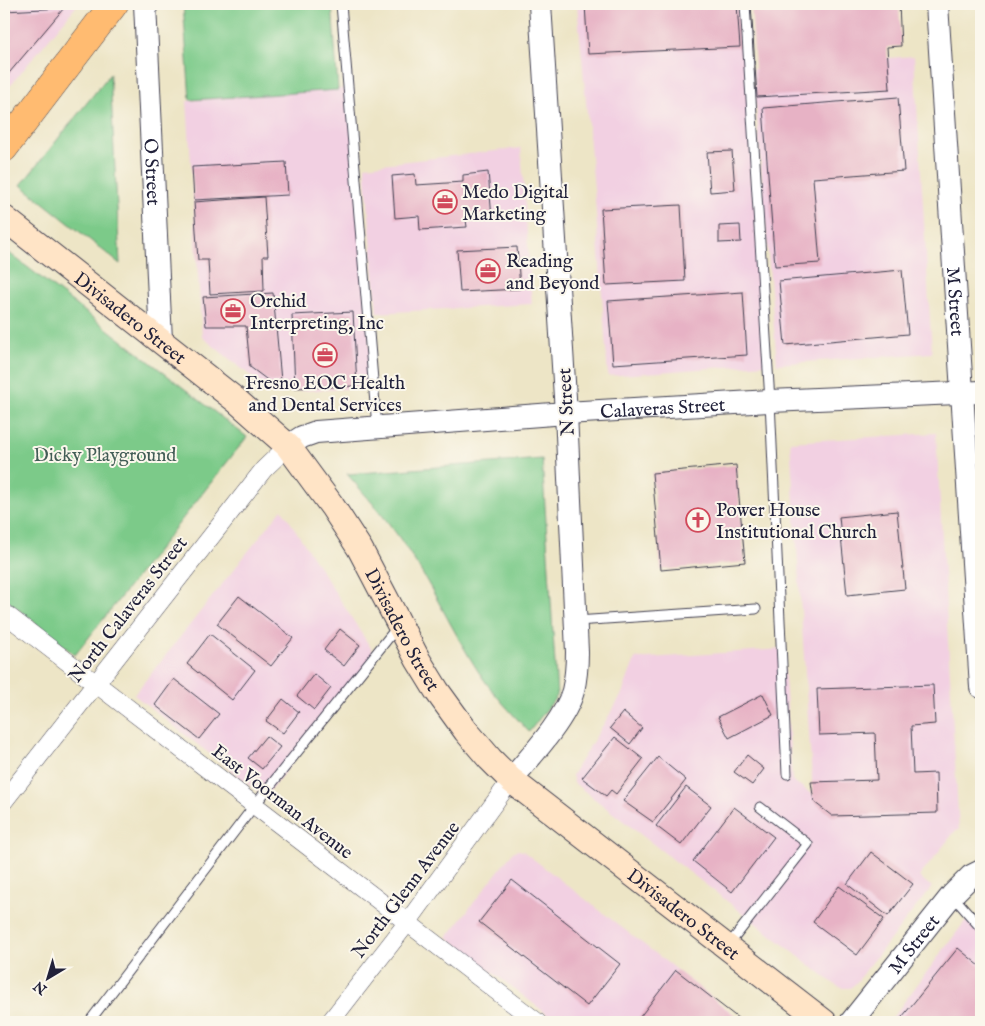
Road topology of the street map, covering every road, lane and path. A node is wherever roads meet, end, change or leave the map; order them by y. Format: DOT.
graph roads {
  1 [pos="114,4"];
  2 [pos="145,4"];
  3 [pos="341,4"];
  4 [pos="540,4"];
  5 [pos="745,4"];
  6 [pos="937,4"];
  7 [pos="9,137"];
  8 [pos="4,218"];
  9 [pos="161,340"];
  10 [pos="972,393"];
  11 [pos="770,401"];
  12 [pos="566,413"];
  13 [pos="377,428"];
  14 [pos="288,446"];
  15 [pos="756,609"];
  16 [pos="4,613"];
  17 [pos="576,622"];
  18 [pos="398,625"];
  19 [pos="96,684"];
  20 [pos="981,687"];
  21 [pos="787,774"];
  22 [pos="512,780"];
  23 [pos="4,801"];
  24 [pos="254,806"];
  25 [pos="760,807"];
  26 [pos="981,871"];
  27 [pos="952,895"];
  28 [pos="407,923"];
  29 [pos="981,928"];
  30 [pos="727,947"];
  31 [pos="89,1022"];
  32 [pos="330,1022"];
  33 [pos="536,1022"];
  34 [pos="824,1022"];
  35 [pos="851,1022"];
  1 -- 7 [label="main road"];
  2 -- 9 [label="street, O Street"];
  3 -- 13 [label="lane"];
  4 -- 12 [label="street, N Street"];
  5 -- 11 [label="lane"];
  6 -- 10 [label="street, M Street"];
  8 -- 9 [label="main road, Divisadero Street"];
  9 -- 14 [label="main road, Divisadero Street"];
  10 -- 11 [label="street, Calaveras Street"];
  10 -- 20 [label="street, M Street"];
  11 -- 12 [label="street, Calaveras Street"];
  11 -- 21 [label="lane"];
  12 -- 13 [label="street, Calaveras Street"];
  12 -- 17 [label="street, N Street"];
  13 -- 14 [label="street, Calaveras Street"];
  14 -- 18 [label="main road, Divisadero Street"];
  14 -- 19 [label="street, North Calaveras Street"];
  15 -- 17 [label="lane"];
  16 -- 19 [label="street, East Voorman Avenue"];
  17 -- 22 [label="street, N Street"];
  18 -- 22 [label="main road, Divisadero Street"];
  18 -- 24 [label="lane"];
  19 -- 23 [label="street, North Calaveras Street"];
  19 -- 24 [label="street, East Voorman Avenue"];
  22 -- 28 [label="street, North Glenn Avenue"];
  22 -- 30 [label="main road, Divisadero Street"];
  24 -- 28 [label="street, East Voorman Avenue"];
  24 -- 31 [label="lane"];
  25 -- 30 [label="lane"];
  26 -- 27 [label="street, M Street"];
  27 -- 29 [label="lane"];
  27 -- 35 [label="street, M Street"];
  28 -- 32 [label="street, North Glenn Avenue"];
  28 -- 33 [label="street, East Voorman Avenue"];
  30 -- 34 [label="main road, Divisadero Street"];
}
